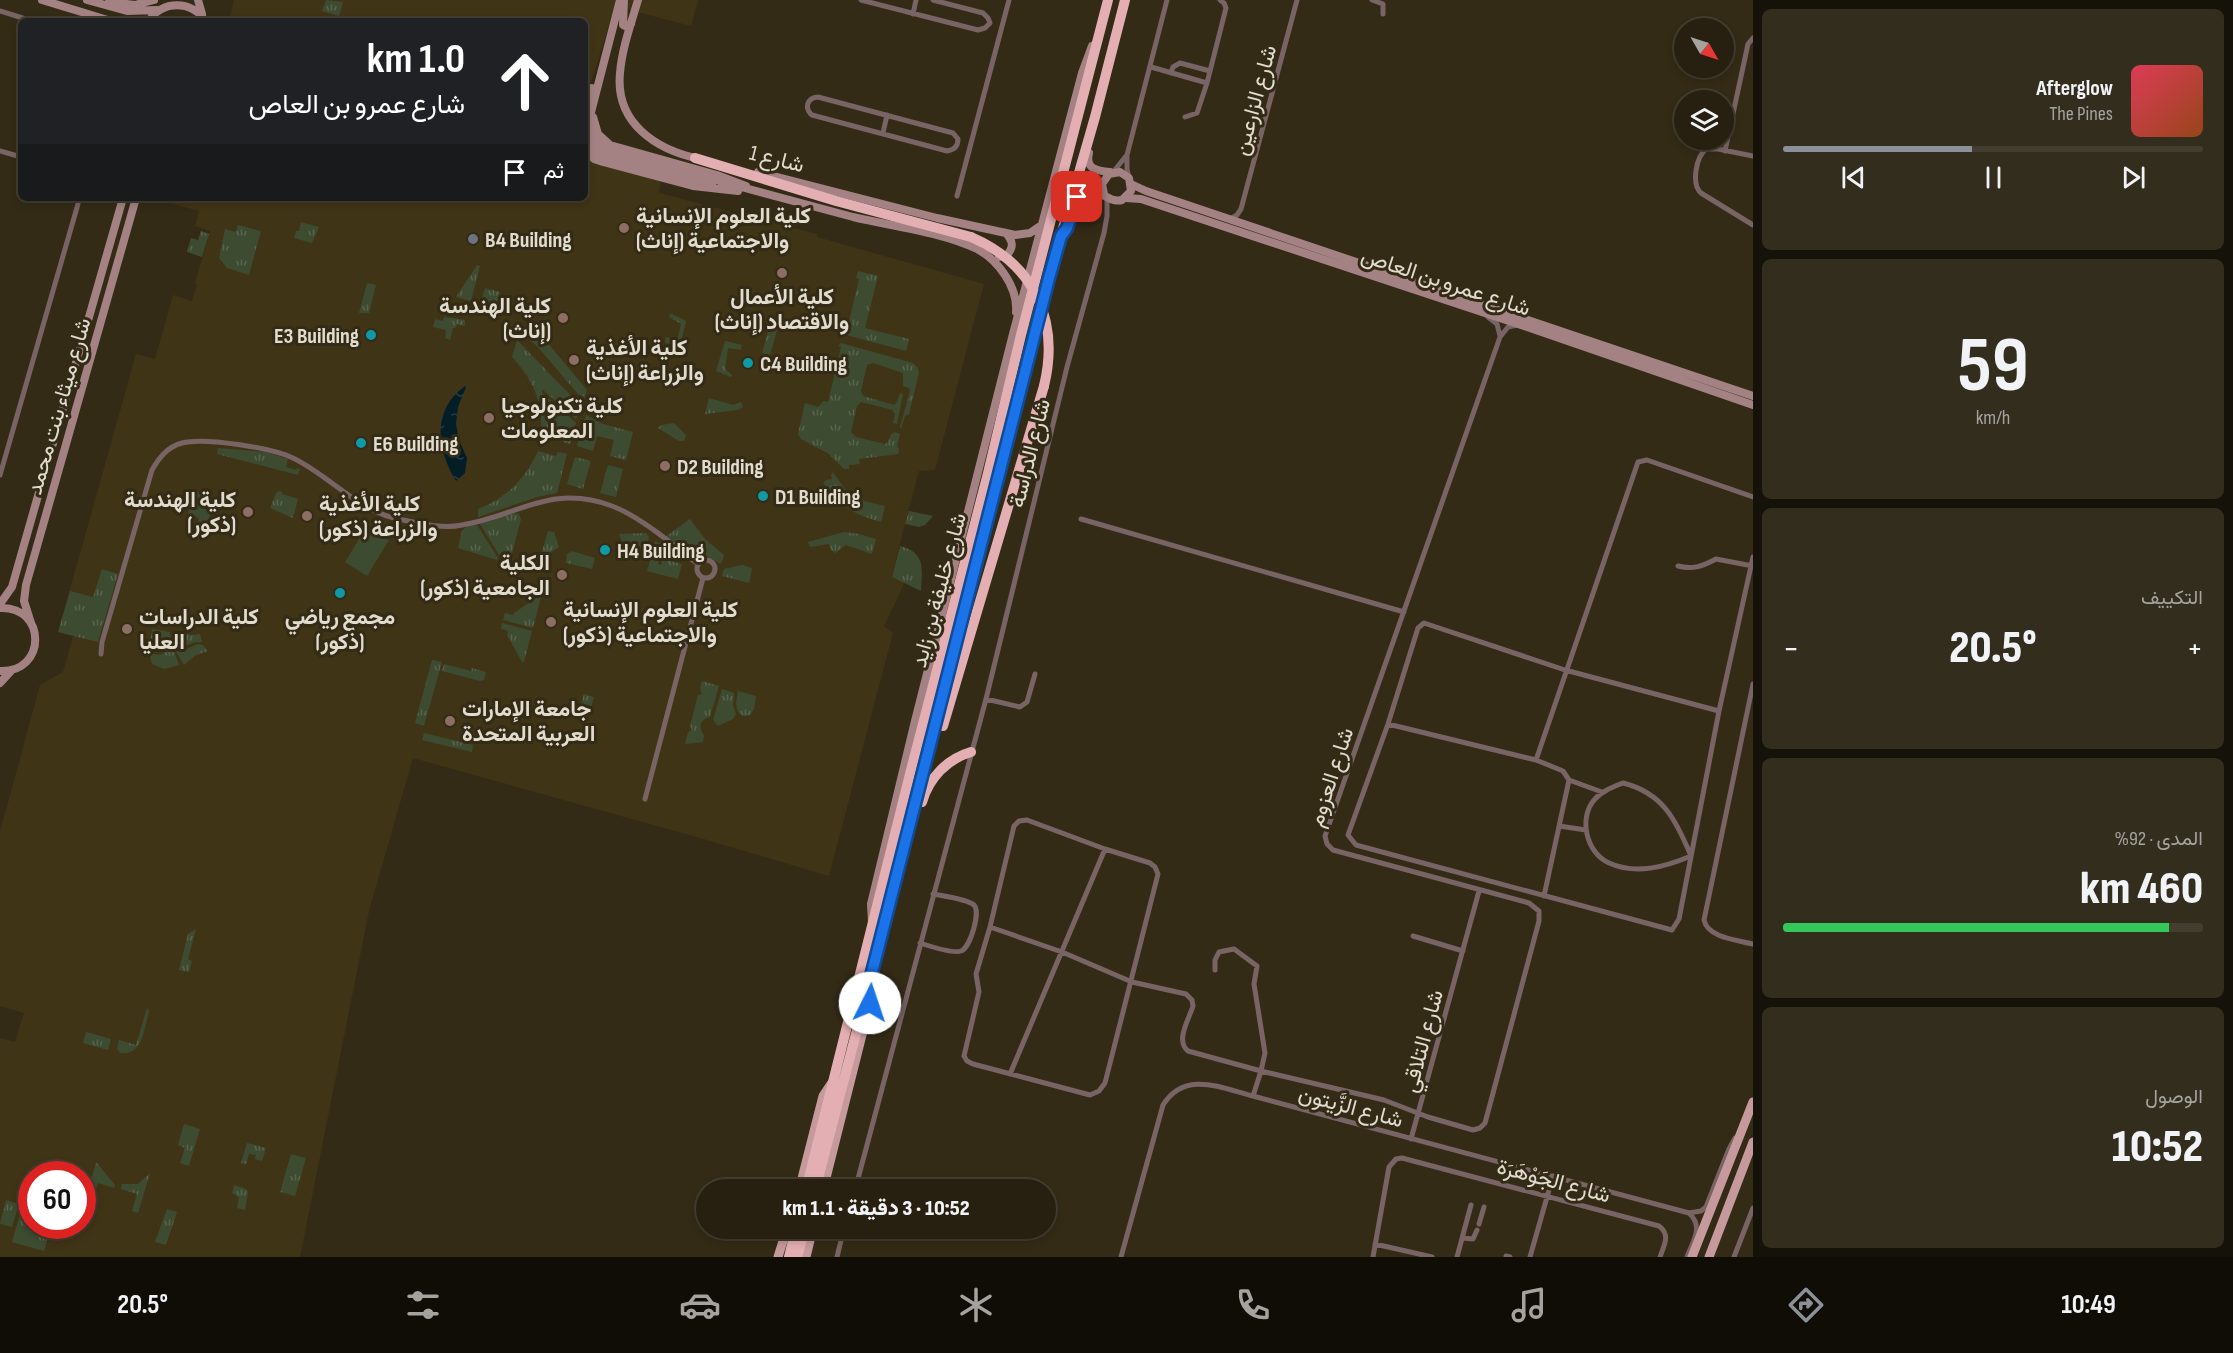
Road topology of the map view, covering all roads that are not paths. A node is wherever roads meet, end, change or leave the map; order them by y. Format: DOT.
graph roads {
  1 [pos="42,0"];
  2 [pos="89,0"];
  3 [pos="154,0"];
  4 [pos="198,0"];
  5 [pos="622,0"];
  6 [pos="638,0"];
  7 [pos="861,0"];
  8 [pos="916,0"];
  9 [pos="933,0"];
  10 [pos="1009,0"];
  11 [pos="1108,0"];
  12 [pos="1125,0"];
  13 [pos="1167,0"];
  14 [pos="1220,0"];
  15 [pos="1297,0"];
  16 [pos="1372,0"];
  17 [pos="169,2"];
  18 [pos="157,10"];
  19 [pos="0,11"];
  20 [pos="83,12"];
  21 [pos="913,14"];
  22 [pos="1383,14"];
  23 [pos="22,18"];
  24 [pos="94,18"];
  25 [pos="102,18"];
  26 [pos="151,18"];
  27 [pos="204,18"];
  28 [pos="990,23"];
  29 [pos="631,24"];
  30 [pos="1002,27"];
  31 [pos="1100,35"];
  32 [pos="1753,38"];
  33 [pos="603,66"];
  34 [pos="1150,67"];
  35 [pos="1210,71"];
  36 [pos="1171,73"];
  37 [pos="597,78"];
  38 [pos="1208,83"];
  39 [pos="588,104"];
  40 [pos="1734,110"];
  41 [pos="588,112"];
  42 [pos="887,115"];
  43 [pos="1095,117"];
  44 [pos="1185,117"];
  45 [pos="883,134"];
  46 [pos="588,140"];
  47 [pos="958,144"];
  48 [pos="970,147"];
  49 [pos="1706,150"];
  50 [pos="1725,150"];
  51 [pos="0,151"];
  52 [pos="588,153"];
  53 [pos="1127,154"];
  54 [pos="18,156"];
  55 [pos="1753,156"];
  56 [pos="695,158"];
  57 [pos="1113,172"];
  58 [pos="1130,181"];
  59 [pos="732,186"];
  60 [pos="755,192"];
  61 [pos="957,196"];
  62 [pos="1105,196"];
  63 [pos="1123,199"];
  64 [pos="79,201"];
  65 [pos="122,201"];
  66 [pos="135,201"];
  67 [pos="1242,209"];
  68 [pos="1107,216"];
  69 [pos="1229,220"];
  70 [pos="1043,224"];
  71 [pos="1753,225"];
  72 [pos="1256,228"];
  73 [pos="1006,233"];
  74 [pos="1061,236"];
  75 [pos="978,250"];
  76 [pos="1483,312"];
  77 [pos="1527,327"];
  78 [pos="1013,334"];
  79 [pos="1500,337"];
  80 [pos="1753,396"];
  81 [pos="1753,405"];
  82 [pos="0,475"];
  83 [pos="1753,497"];
  84 [pos="1081,519"];
  85 [pos="1753,557"];
  86 [pos="698,564"];
  87 [pos="1678,566"];
  88 [pos="1752,566"];
  89 [pos="703,578"];
  90 [pos="0,606"];
  91 [pos="1404,612"];
  92 [pos="31,623"];
  93 [pos="100,654"];
  94 [pos="14,669"];
  95 [pos="1565,670"];
  96 [pos="0,671"];
  97 [pos="1035,674"];
  98 [pos="0,683"];
  99 [pos="1753,684"];
  100 [pos="986,699"];
  101 [pos="1719,711"];
  102 [pos="1388,724"];
  103 [pos="930,746"];
  104 [pos="971,752"];
  105 [pos="1536,760"];
  106 [pos="1569,780"];
  107 [pos="1602,792"];
  108 [pos="645,799"];
  109 [pos="1559,826"];
  110 [pos="1586,830"];
  111 [pos="906,839"];
  112 [pos="1105,849"];
  113 [pos="1691,856"];
  114 [pos="1479,891"];
  115 [pos="933,894"];
  116 [pos="1544,896"];
  117 [pos="872,925"];
  118 [pos="990,927"];
  119 [pos="1413,936"];
  120 [pos="920,943"];
  121 [pos="1753,944"];
  122 [pos="1463,951"];
  123 [pos="1062,952"];
  124 [pos="1215,970"];
  125 [pos="1132,982"];
  126 [pos="869,984"];
  127 [pos="1261,1071"];
  128 [pos="1010,1074"];
  129 [pos="834,1080"];
  130 [pos="1253,1096"];
  131 [pos="1753,1102"];
  132 [pos="1420,1113"];
  133 [pos="1741,1132"];
  134 [pos="1411,1139"];
  135 [pos="1753,1142"];
  136 [pos="1553,1176"];
  137 [pos="802,1179"];
  138 [pos="809,1179"];
  139 [pos="818,1179"];
  140 [pos="826,1179"];
  141 [pos="858,1179"];
  142 [pos="1548,1196"];
  143 [pos="1471,1205"];
  144 [pos="1484,1207"];
  145 [pos="1753,1208"];
  146 [pos="1469,1212"];
  147 [pos="1689,1213"];
  148 [pos="1482,1216"];
  149 [pos="1744,1230"];
  150 [pos="1753,1232"];
  151 [pos="1462,1238"];
  152 [pos="784,1239"];
  153 [pos="793,1239"];
  154 [pos="801,1239"];
  155 [pos="810,1239"];
  156 [pos="841,1239"];
  157 [pos="1375,1244"];
  158 [pos="778,1257"];
  159 [pos="789,1257"];
  160 [pos="797,1257"];
  161 [pos="806,1257"];
  162 [pos="837,1257"];
  163 [pos="1121,1257"];
  164 [pos="1373,1257"];
  165 [pos="1432,1257"];
  166 [pos="1457,1257"];
  167 [pos="1530,1257"];
  168 [pos="1660,1257"];
  169 [pos="1687,1257"];
  170 [pos="1692,1257"];
  171 [pos="1708,1257"];
  172 [pos="1734,1257"];
  1 -- 20 [label="street"];
  2 -- 3 [label="street"];
  2 -- 18 [label="street"];
  4 -- 27 [label="street"];
  5 -- 29 [label="street"];
  5 -- 33 [label="street, شارع 1"];
  6 -- 29 [label="street, شارع 1"];
  7 -- 21 [label="street"];
  8 -- 21 [label="street"];
  9 -- 28 [label="street"];
  10 -- 30 [label="street"];
  11 -- 31 [label="highway, شارع خليفة بن زايد"];
  12 -- 43 [label="highway, شارع خليفة بن زايد"];
  13 -- 34 [label="street"];
  14 -- 35 [label="street"];
  15 -- 67 [label="street, شارع الزارعين"];
  16 -- 22 [label="street"];
  17 -- 18 [label="street"];
  17 -- 27 [label="street"];
  18 -- 26 [label="street"];
  19 -- 23 [label="street"];
  20 -- 24 [label="street"];
  20 -- 25 [label="street"];
  21 -- 28 [label="street"];
  28 -- 30 [label="street"];
  29 -- 56 [label="street, شارع 1"];
  30 -- 48 [label="street"];
  31 -- 70 [label="street"];
  31 -- 117 [label="highway, شارع خليفة بن زايد"];
  32 -- 40 [label="street"];
  33 -- 37 [label="street, شارع 1"];
  33 -- 59 [label="street, شارع 1"];
  33 -- 60 [label="street"];
  34 -- 36 [label="street"];
  34 -- 53 [label="street"];
  35 -- 36 [label="street"];
  35 -- 38 [label="street"];
  36 -- 38 [label="street"];
  37 -- 39 [label="street"];
  37 -- 41 [label="street, شارع 1"];
  38 -- 44 [label="street"];
  42 -- 45 [label="street"];
  42 -- 45 [label="street"];
  42 -- 47 [label="street"];
  43 -- 57 [label="street"];
  43 -- 74 [label="highway, شارع خليفة بن زايد"];
  45 -- 47 [label="street"];
  46 -- 59 [label="street, شارع 1"];
  47 -- 48 [label="street"];
  48 -- 61 [label="street"];
  49 -- 71 [label="street"];
  50 -- 55 [label="street"];
  51 -- 54 [label="street"];
  52 -- 60 [label="street"];
  53 -- 57 [label="street"];
  53 -- 58 [label="street"];
  56 -- 73 [label="street, شارع 1"];
  56 -- 103 [label="highway, bridge"];
  57 -- 58 [label="street"];
  57 -- 62 [label="street"];
  58 -- 63 [label="street"];
  58 -- 69 [label="street, شارع عمرو بن العاص"];
  59 -- 60 [label="street, شارع 1"];
  60 -- 75 [label="street, شارع 1"];
  62 -- 63 [label="street"];
  62 -- 68 [label="street"];
  62 -- 74 [label="street"];
  63 -- 68 [label="street"];
  63 -- 76 [label="street, شارع عمرو بن العاص"];
  64 -- 82 [label="street"];
  65 -- 90 [label="street, شارع ميثاء بنت محمد"];
  66 -- 92 [label="street, شارع ميثاء بنت محمد"];
  67 -- 69 [label="street"];
  67 -- 72 [label="street"];
  68 -- 100 [label="street, شارع الدراسة"];
  69 -- 72 [label="street, شارع عمرو بن العاص"];
  70 -- 73 [label="street, شارع 1"];
  70 -- 78 [label="street"];
  72 -- 80 [label="street, شارع عمرو بن العاص"];
  73 -- 75 [label="street"];
  74 -- 103 [label="highway, شارع خليفة بن زايد"];
  75 -- 78 [label="street, شارع 1"];
  76 -- 77 [label="street, شارع عمرو بن العاص"];
  76 -- 79 [label="street"];
  77 -- 79 [label="street"];
  77 -- 81 [label="street, شارع عمرو بن العاص"];
  78 -- 117 [label="street"];
  79 -- 91 [label="street, شارع العزوم"];
  83 -- 95 [label="street"];
  84 -- 91 [label="street"];
  85 -- 88 [label="street"];
  86 -- 89 [label="street"];
  86 -- 89 [label="street"];
  86 -- 93 [label="street"];
  87 -- 88 [label="street"];
  88 -- 101 [label="street"];
  89 -- 108 [label="street"];
  90 -- 92 [label="street"];
  91 -- 114 [label="street, شارع العزوم"];
  92 -- 94 [label="street, شارع ميثاء بنت محمد"];
  94 -- 96 [label="street"];
  94 -- 98 [label="street"];
  95 -- 101 [label="street"];
  95 -- 102 [label="street"];
  95 -- 105 [label="street"];
  97 -- 100 [label="street"];
  99 -- 121 [label="street"];
  100 -- 104 [label="street, شارع الدراسة"];
  101 -- 113 [label="street"];
  102 -- 105 [label="street"];
  102 -- 116 [label="street"];
  103 -- 111 [label="highway, شارع خليفة بن زايد"];
  104 -- 111 [label="highway"];
  104 -- 115 [label="street, شارع الدراسة"];
  105 -- 106 [label="street"];
  106 -- 107 [label="street"];
  106 -- 109 [label="street"];
  107 -- 110 [label="street"];
  107 -- 113 [label="street"];
  109 -- 110 [label="street"];
  109 -- 116 [label="street"];
  110 -- 113 [label="street"];
  111 -- 126 [label="highway, شارع خليفة بن زايد"];
  112 -- 118 [label="street"];
  112 -- 123 [label="street"];
  112 -- 125 [label="street"];
  113 -- 116 [label="street"];
  114 -- 122 [label="street, شارع التلاقي"];
  114 -- 132 [label="street, شارع العزوم"];
  115 -- 120 [label="street, شارع الدراسة"];
  115 -- 120 [label="street"];
  117 -- 129 [label="highway, شارع خليفة بن زايد"];
  118 -- 123 [label="street"];
  118 -- 128 [label="street"];
  119 -- 122 [label="street"];
  120 -- 141 [label="street, شارع الدراسة"];
  122 -- 132 [label="street, شارع التلاقي"];
  123 -- 125 [label="street"];
  123 -- 128 [label="street"];
  124 -- 127 [label="street"];
  125 -- 127 [label="street"];
  125 -- 128 [label="street"];
  126 -- 139 [label="highway, شارع خليفة بن زايد"];
  126 -- 140 [label="main road"];
  127 -- 130 [label="street"];
  127 -- 132 [label="street"];
  129 -- 137 [label="main road"];
  129 -- 138 [label="highway, شارع خليفة بن زايد"];
  130 -- 134 [label="street, شارع الزَّيتون"];
  130 -- 163 [label="street, شارع الزَّيتون"];
  131 -- 133 [label="main road"];
  132 -- 134 [label="street, شارع التلاقي"];
  133 -- 147 [label="street"];
  133 -- 170 [label="main road"];
  134 -- 136 [label="street, شارع الزَّيتون"];
  135 -- 171 [label="main road"];
  136 -- 142 [label="street"];
  136 -- 147 [label="street, شارع الزَّيتون"];
  142 -- 157 [label="street, شارع الجَوْهَرَة"];
  142 -- 167 [label="street"];
  142 -- 168 [label="street, شارع الجَوْهَرَة"];
  143 -- 146 [label="street"];
  144 -- 148 [label="street"];
  145 -- 149 [label="street"];
  146 -- 148 [label="street"];
  146 -- 151 [label="street"];
  147 -- 169 [label="street"];
  148 -- 151 [label="street"];
  149 -- 150 [label="street"];
  149 -- 172 [label="street"];
  151 -- 166 [label="street"];
  152 -- 158 [label="main road"];
  153 -- 159 [label="highway"];
  154 -- 160 [label="highway"];
  155 -- 161 [label="main road"];
  156 -- 162 [label="street"];
  157 -- 164 [label="street"];
  157 -- 165 [label="street"];
}
